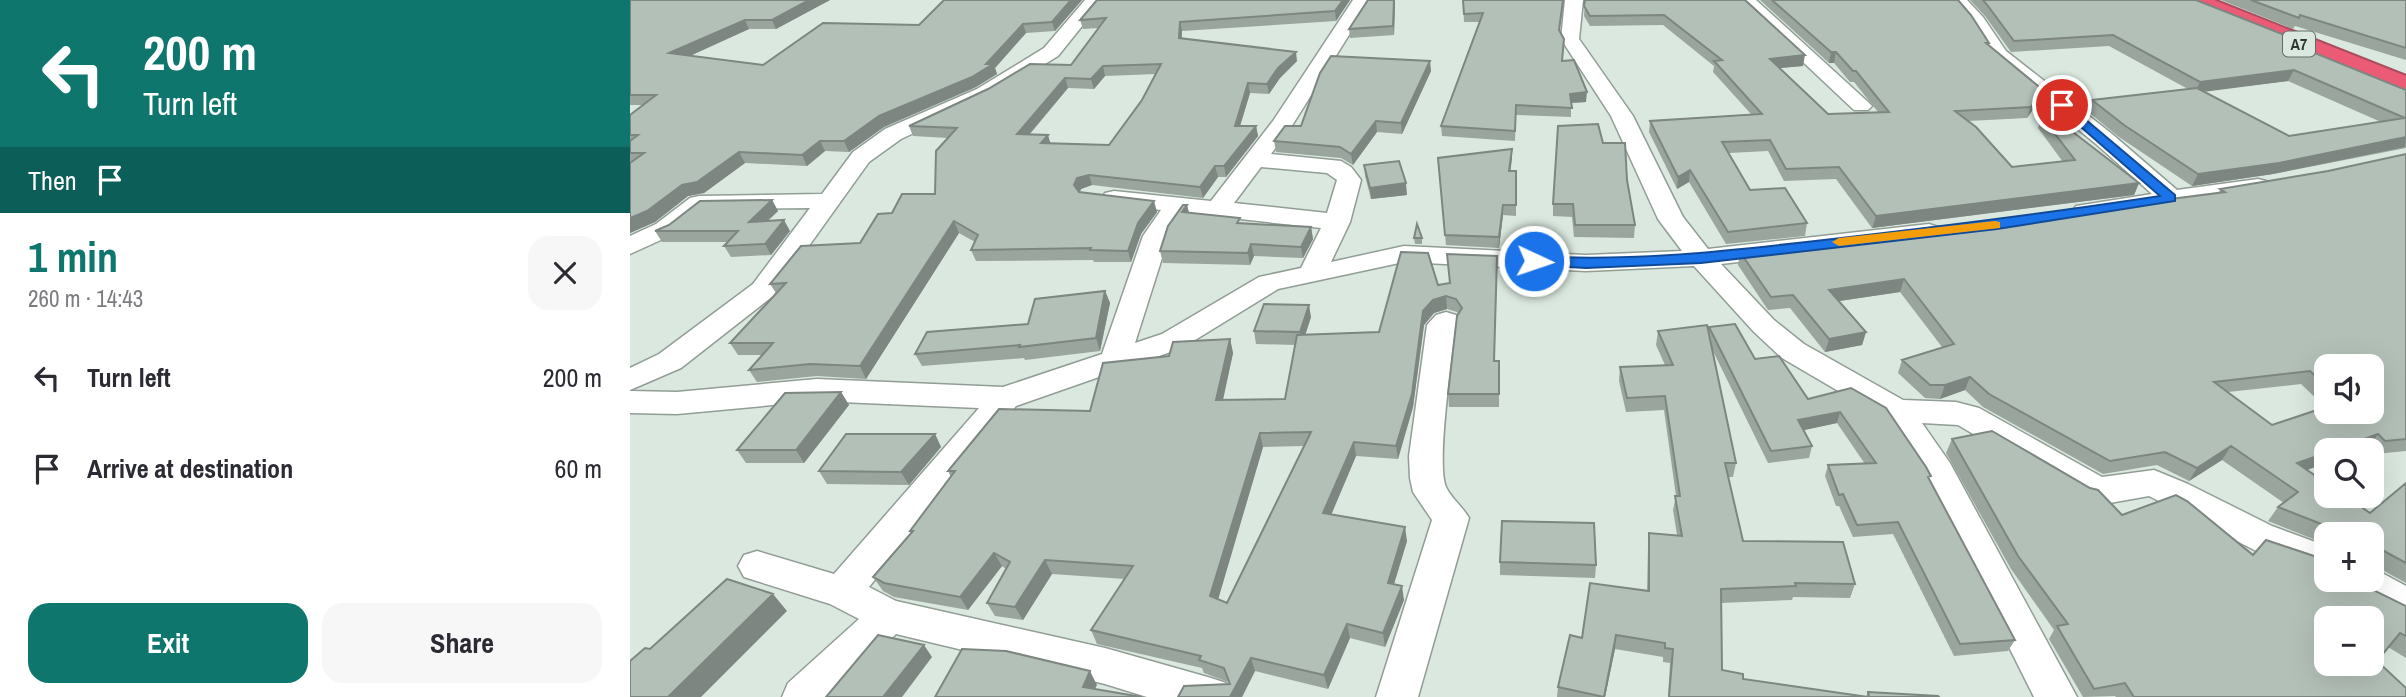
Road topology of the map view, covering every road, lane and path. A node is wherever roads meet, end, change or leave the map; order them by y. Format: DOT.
graph roads {
  1 [pos="1094,0"];
  2 [pos="1362,0"];
  3 [pos="1573,0"];
  4 [pos="1746,0"];
  5 [pos="1958,0"];
  6 [pos="2194,0"];
  7 [pos="2210,0"];
  8 [pos="2406,78"];
  9 [pos="2406,85"];
  10 [pos="1861,106"];
  11 [pos="1256,160"];
  12 [pos="2286,181"];
  13 [pos="1092,195"];
  14 [pos="2171,198"];
  15 [pos="829,201"];
  16 [pos="1177,206"];
  17 [pos="1216,211"];
  18 [pos="2064,214"];
  19 [pos="1337,222"];
  20 [pos="1957,229"];
  21 [pos="630,246"];
  22 [pos="1701,258"];
  23 [pos="1313,271"];
  24 [pos="1446,321"];
  25 [pos="1114,362"];
  26 [pos="630,380"];
  27 [pos="1005,397"];
  28 [pos="630,402"];
  29 [pos="1897,411"];
  30 [pos="2314,558"];
  31 [pos="757,566"];
  32 [pos="842,592"];
  33 [pos="2383,592"];
  34 [pos="2406,606"];
  35 [pos="889,616"];
  36 [pos="803,697"];
  37 [pos="1211,697"];
  38 [pos="1397,697"];
  39 [pos="2056,697"];
  1 -- 15 [label="street"];
  2 -- 11 [label="street"];
  3 -- 22 [label="street"];
  4 -- 10 [label="street"];
  5 -- 14 [label="street"];
  6 -- 9 [label="highway, A7"];
  7 -- 8 [label="highway, A7"];
  11 -- 17 [label="street"];
  11 -- 19 [label="street"];
  12 -- 14 [label="street"];
  13 -- 16 [label="street"];
  14 -- 18 [label="street"];
  15 -- 21 [label="street"];
  15 -- 26 [label="street"];
  16 -- 17 [label="street"];
  16 -- 25 [label="street"];
  17 -- 19 [label="street"];
  19 -- 23 [label="street"];
  20 -- 22 [label="street"];
  22 -- 23 [label="street"];
  22 -- 29 [label="street"];
  23 -- 25 [label="street"];
  24 -- 38 [label="street"];
  25 -- 27 [label="street"];
  27 -- 28 [label="street"];
  27 -- 32 [label="street"];
  29 -- 30 [label="street"];
  29 -- 39 [label="street"];
  31 -- 32 [label="street"];
  32 -- 35 [label="street"];
  33 -- 34 [label="street"];
  35 -- 36 [label="street"];
  35 -- 37 [label="street"];
}
